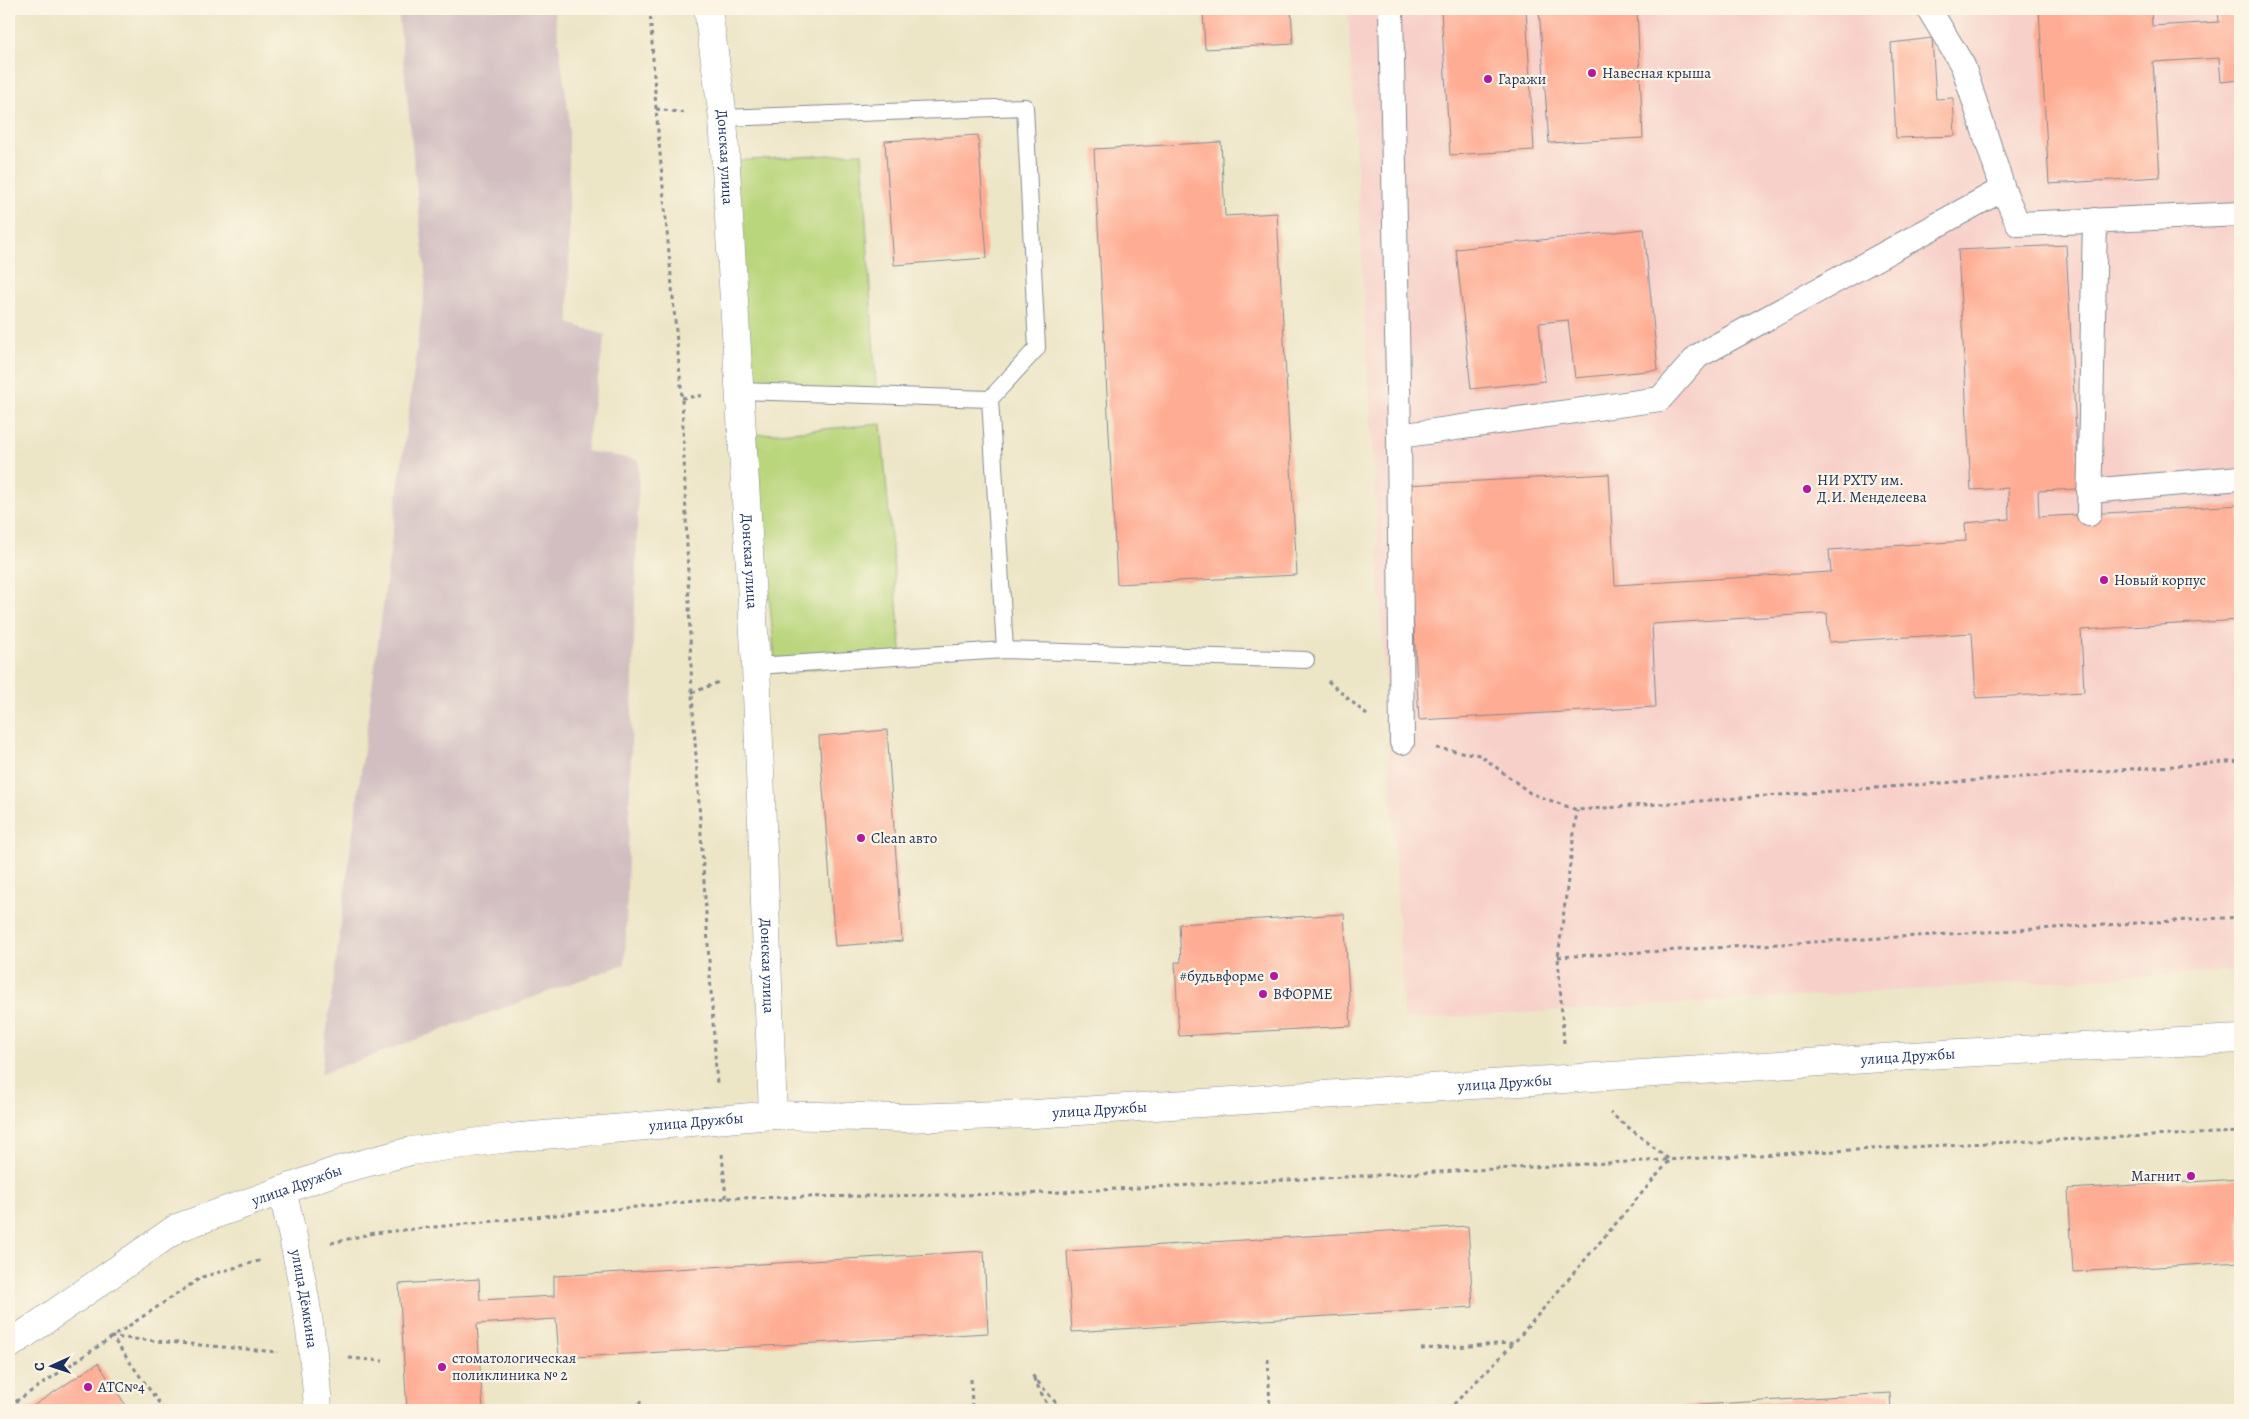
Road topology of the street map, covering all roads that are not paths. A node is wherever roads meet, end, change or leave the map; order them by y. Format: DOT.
graph roads {
  1 [pos="708,9"];
  2 [pos="1391,9"];
  3 [pos="1929,9"];
  4 [pos="723,118"];
  5 [pos="2003,189"];
  6 [pos="2240,214"];
  7 [pos="2095,220"];
  8 [pos="738,391"];
  9 [pos="990,399"];
  10 [pos="1399,436"];
  11 [pos="2240,478"];
  12 [pos="1005,650"];
  13 [pos="1306,660"];
  14 [pos="756,666"];
  15 [pos="1402,742"];
  16 [pos="2240,1039"];
  17 [pos="773,1115"];
  18 [pos="282,1190"];
  19 [pos="9,1345"];
  20 [pos="318,1410"];
  1 -- 4 [label="street, Донская улица"];
  2 -- 10 [label="street"];
  3 -- 5 [label="street"];
  4 -- 8 [label="street, Донская улица"];
  4 -- 9 [label="lane"];
  5 -- 7 [label="street"];
  5 -- 10 [label="street"];
  6 -- 7 [label="street"];
  7 -- 11 [label="street"];
  8 -- 9 [label="lane"];
  8 -- 14 [label="street, Донская улица"];
  9 -- 12 [label="lane"];
  10 -- 15 [label="street"];
  12 -- 13 [label="lane"];
  12 -- 14 [label="lane"];
  14 -- 17 [label="street, Донская улица"];
  16 -- 17 [label="street, улица Дружбы"];
  17 -- 18 [label="street, улица Дружбы"];
  18 -- 19 [label="street, улица Дружбы"];
  18 -- 20 [label="street, улица Дёмкина"];
}
